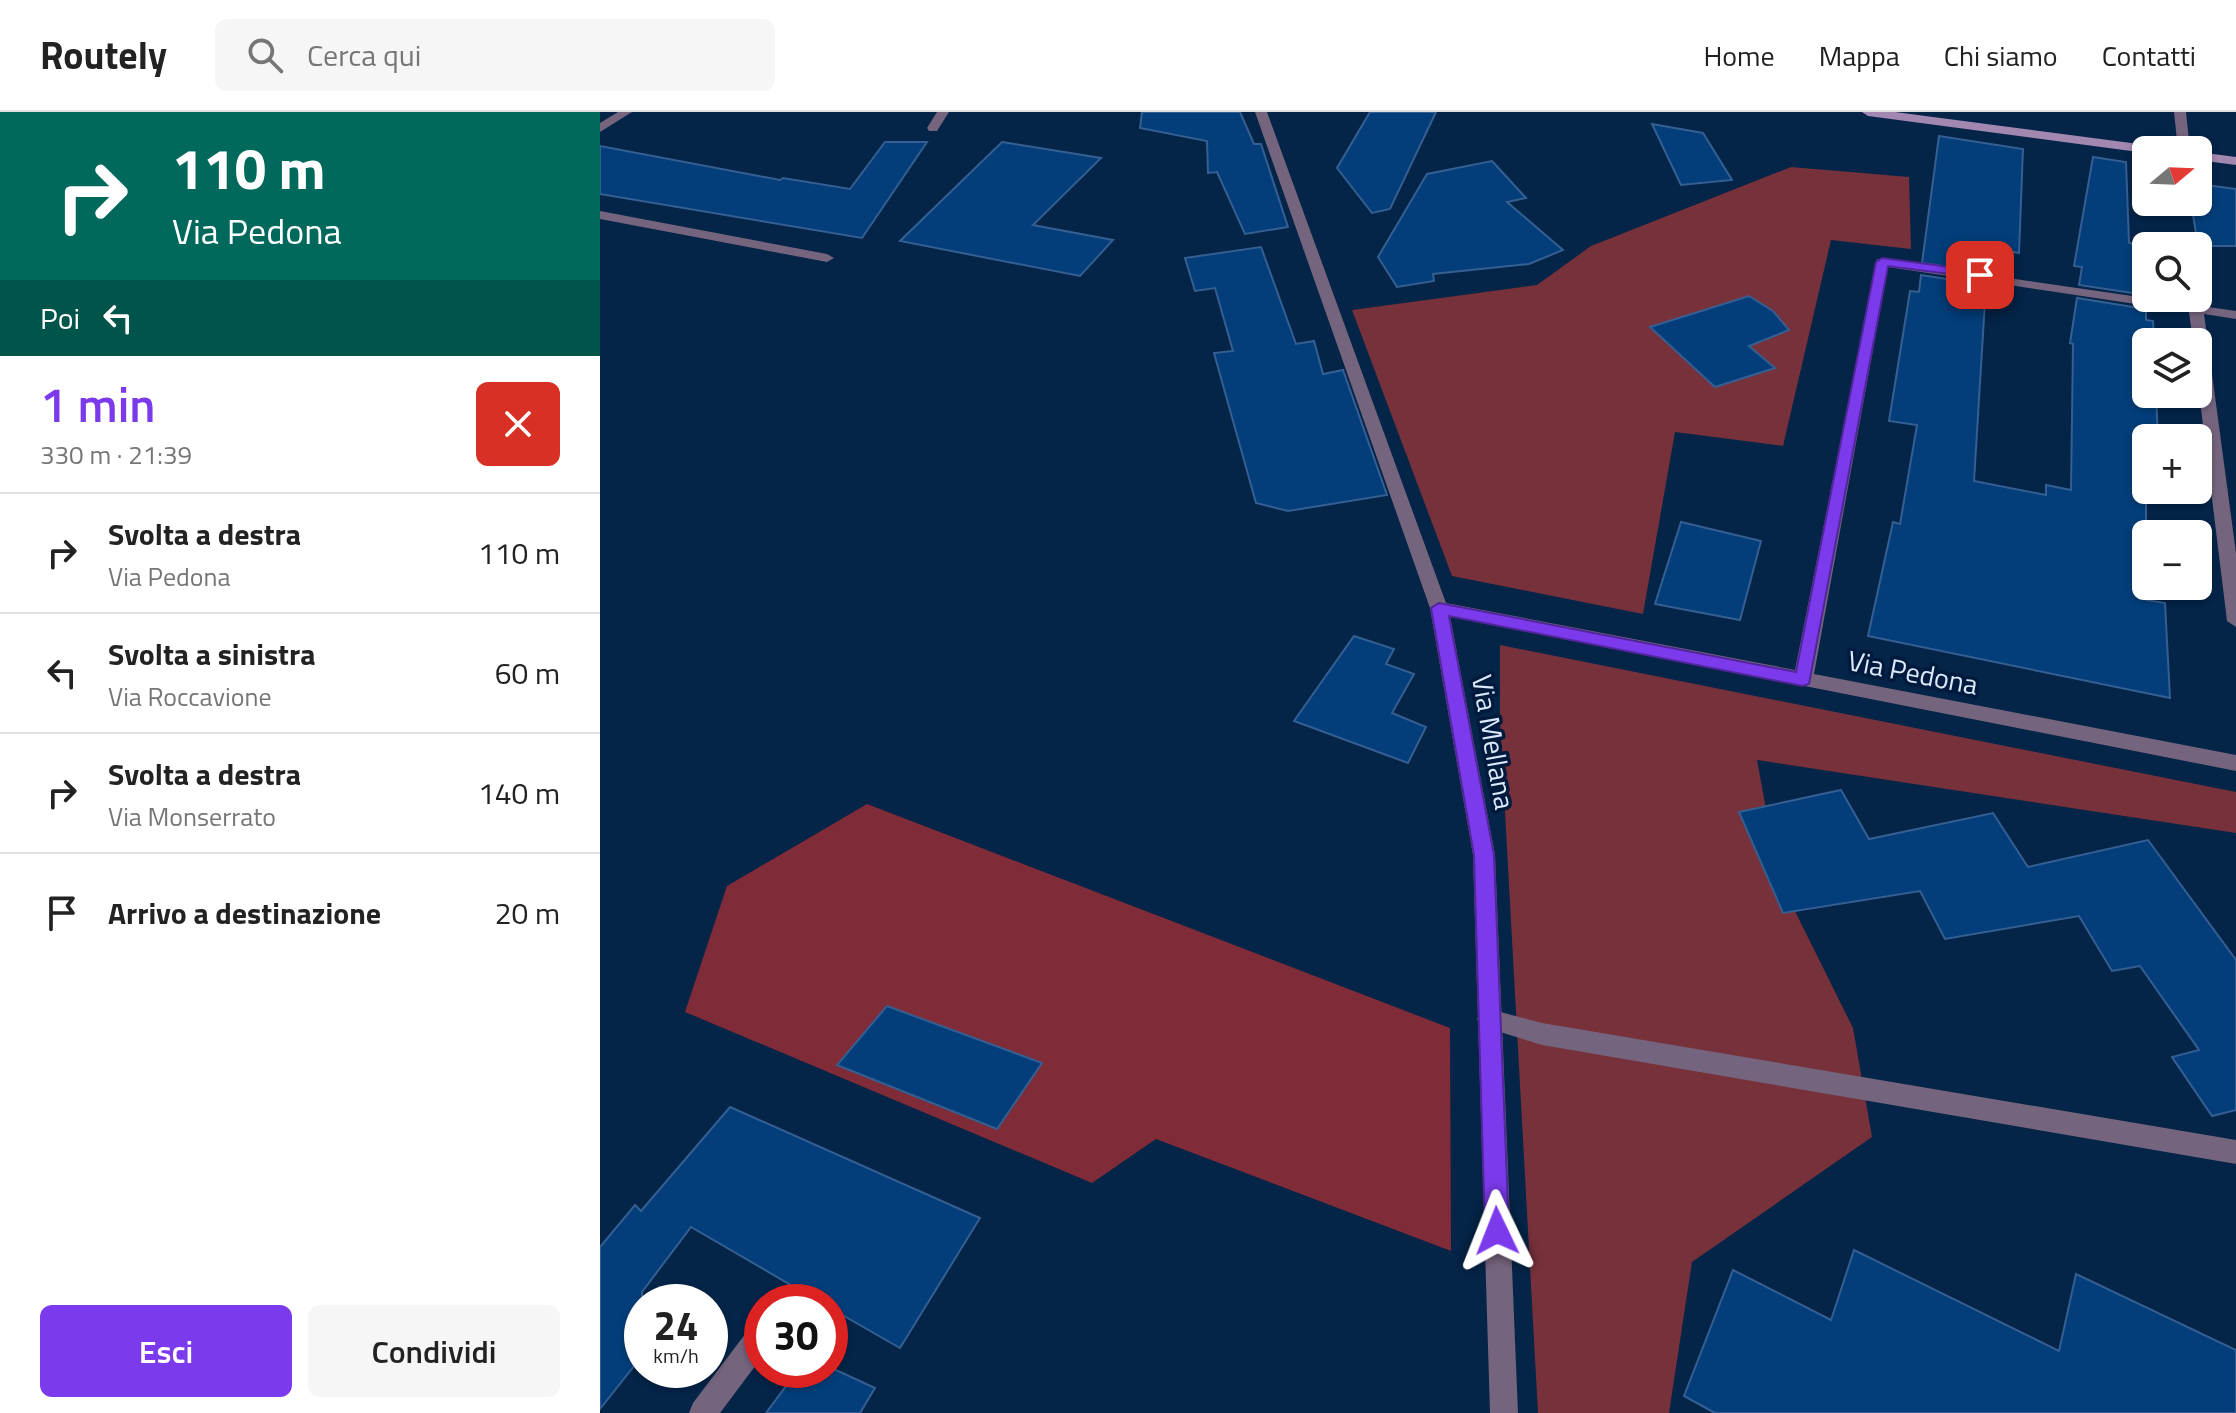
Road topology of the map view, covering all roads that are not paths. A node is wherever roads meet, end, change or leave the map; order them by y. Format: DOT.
graph roads {
  1 [pos="626,112"];
  2 [pos="943,112"];
  3 [pos="1261,112"];
  4 [pos="1868,112"];
  5 [pos="2180,112"];
  6 [pos="600,128"];
  7 [pos="933,128"];
  8 [pos="2183,136"];
  9 [pos="2132,147"];
  10 [pos="2212,158"];
  11 [pos="2236,161"];
  12 [pos="600,215"];
  13 [pos="827,258"];
  14 [pos="2132,299"];
  15 [pos="2212,311"];
  16 [pos="2196,312"];
  17 [pos="2236,315"];
  18 [pos="1439,608"];
  19 [pos="2236,621"];
  20 [pos="1803,680"];
  21 [pos="2236,763"];
  22 [pos="1489,1019"];
  23 [pos="2236,1152"];
  24 [pos="744,1359"];
  25 [pos="703,1413"];
  26 [pos="1504,1413"];
  1 -- 6 [label="street"];
  2 -- 7 [label="street"];
  3 -- 18 [label="street, Via Mellana"];
  4 -- 9 [label="main road"];
  5 -- 8 [label="street"];
  10 -- 11 [label="main road"];
  12 -- 13 [label="street"];
  14 -- 20 [label="street"];
  15 -- 17 [label="street"];
  16 -- 19 [label="street"];
  18 -- 20 [label="street, Via Pedona"];
  18 -- 22 [label="street, Via Mellana"];
  20 -- 21 [label="street, Via Pedona"];
  22 -- 23 [label="street"];
  22 -- 26 [label="street, Via Mellana"];
  24 -- 25 [label="street"];
}
